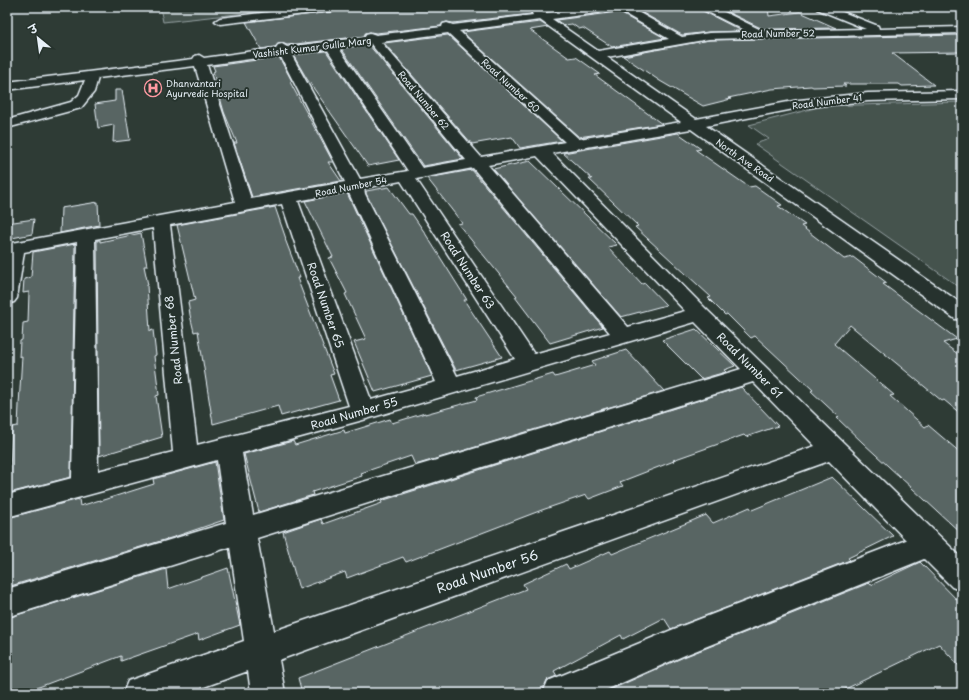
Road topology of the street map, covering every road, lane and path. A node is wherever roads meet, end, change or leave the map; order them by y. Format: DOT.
graph roads {
  1 [pos="339,7"];
  2 [pos="591,7"];
  3 [pos="617,7"];
  4 [pos="621,7"];
  5 [pos="706,7"];
  6 [pos="821,7"];
  7 [pos="541,12"];
  8 [pos="220,22"];
  9 [pos="449,28"];
  10 [pos="962,30"];
  11 [pos="882,31"];
  12 [pos="760,34"];
  13 [pos="372,38"];
  14 [pos="679,40"];
  15 [pos="330,45"];
  16 [pos="283,50"];
  17 [pos="601,54"];
  18 [pos="200,60"];
  19 [pos="92,76"];
  20 [pos="7,82"];
  21 [pos="7,86"];
  22 [pos="962,96"];
  23 [pos="699,123"];
  24 [pos="7,124"];
  25 [pos="576,144"];
  26 [pos="541,151"];
  27 [pos="477,163"];
  28 [pos="412,175"];
  29 [pos="355,185"];
  30 [pos="289,198"];
  31 [pos="246,206"];
  32 [pos="161,222"];
  33 [pos="86,236"];
  34 [pos="11,249"];
  35 [pos="7,298"];
  36 [pos="962,302"];
  37 [pos="700,314"];
  38 [pos="962,314"];
  39 [pos="624,336"];
  40 [pos="529,363"];
  41 [pos="758,372"];
  42 [pos="450,386"];
  43 [pos="363,411"];
  44 [pos="228,447"];
  45 [pos="834,449"];
  46 [pos="186,458"];
  47 [pos="85,486"];
  48 [pos="7,506"];
  49 [pos="241,531"];
  50 [pos="929,544"];
  51 [pos="962,578"];
  52 [pos="7,603"];
  53 [pos="261,651"];
  54 [pos="140,693"];
  55 [pos="268,693"];
  56 [pos="560,693"];
  1 -- 8 [label="street"];
  2 -- 7 [label="street, Vashisht Kumar Gulla Marg"];
  3 -- 7 [label="street, Vashisht Kumar Gulla Marg"];
  4 -- 14 [label="street"];
  5 -- 12 [label="street"];
  6 -- 11 [label="street"];
  7 -- 9 [label="street, Vashisht Kumar Gulla Marg"];
  7 -- 17 [label="street, North Ave Road"];
  9 -- 13 [label="street, Vashisht Kumar Gulla Marg"];
  9 -- 25 [label="street, Road Number 60"];
  10 -- 11 [label="street, Road Number 52"];
  11 -- 12 [label="street, Road Number 52"];
  12 -- 14 [label="street, Road Number 52"];
  13 -- 15 [label="street, Vashisht Kumar Gulla Marg"];
  13 -- 16 [label="street, Vashisht Kumar Gulla Marg"];
  13 -- 27 [label="street, Road Number 62"];
  14 -- 17 [label="street, Road Number 52"];
  15 -- 16 [label="street, Vashisht Kumar Gulla Marg"];
  15 -- 28 [label="street, Road Number 63"];
  16 -- 18 [label="street, Vashisht Kumar Gulla Marg"];
  16 -- 29 [label="street"];
  17 -- 23 [label="street, North Ave Road"];
  18 -- 19 [label="street, Vashisht Kumar Gulla Marg"];
  18 -- 20 [label="street, Vashisht Kumar Gulla Marg"];
  18 -- 31 [label="street"];
  19 -- 21 [label="street, Vashisht Kumar Gulla Marg"];
  19 -- 24 [label="street"];
  22 -- 23 [label="street, Road Number 41"];
  23 -- 25 [label="street, Road Number 54"];
  23 -- 36 [label="street"];
  23 -- 38 [label="street, North Ave Road"];
  25 -- 26 [label="street, Road Number 54"];
  26 -- 27 [label="street, Road Number 54"];
  26 -- 37 [label="street, Road Number 61"];
  27 -- 28 [label="street, Road Number 54"];
  27 -- 39 [label="street, Road Number 62"];
  28 -- 29 [label="street, Road Number 54"];
  28 -- 40 [label="street, Road Number 63"];
  29 -- 30 [label="street, Road Number 54"];
  29 -- 42 [label="street"];
  30 -- 31 [label="street, Road Number 54"];
  30 -- 43 [label="street, Road Number 65"];
  31 -- 32 [label="street, Road Number 54"];
  32 -- 33 [label="street, Road Number 54"];
  32 -- 46 [label="street, Road Number 68"];
  33 -- 34 [label="street, Road Number 54"];
  33 -- 47 [label="street"];
  34 -- 35 [label="street"];
  37 -- 39 [label="street, Road Number 55"];
  37 -- 41 [label="street, Road Number 61"];
  39 -- 40 [label="street, Road Number 55"];
  40 -- 42 [label="street, Road Number 55"];
  41 -- 45 [label="street, Road Number 61"];
  41 -- 49 [label="street"];
  42 -- 43 [label="street, Road Number 55"];
  43 -- 44 [label="street, Road Number 55"];
  44 -- 46 [label="street, Road Number 55"];
  44 -- 49 [label="street"];
  45 -- 50 [label="street, Road Number 61"];
  45 -- 53 [label="street, Road Number 56"];
  46 -- 47 [label="street, Road Number 55"];
  47 -- 48 [label="street, Road Number 55"];
  49 -- 52 [label="street"];
  49 -- 53 [label="street"];
  50 -- 51 [label="street, Road Number 61"];
  50 -- 56 [label="street"];
  53 -- 54 [label="street, Road Number 56"];
  53 -- 55 [label="street"];
}
